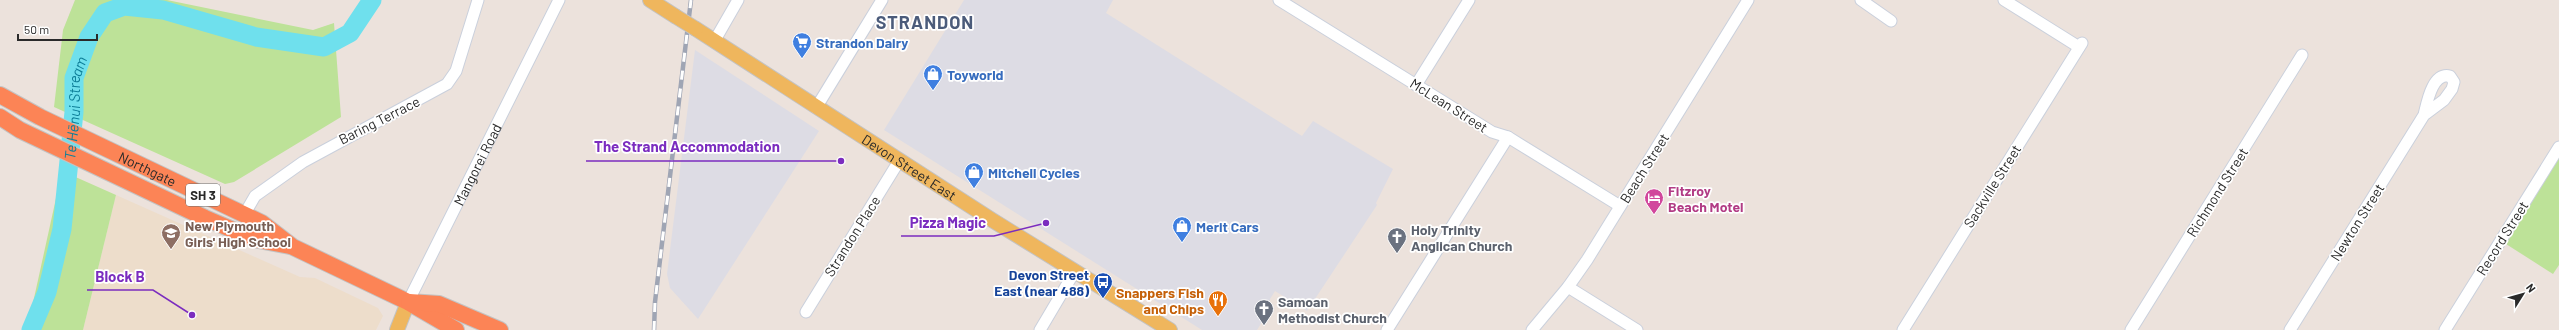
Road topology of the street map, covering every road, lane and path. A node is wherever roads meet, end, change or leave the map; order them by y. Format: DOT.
graph roads {
  1 [pos="478,0"];
  2 [pos="559,0"];
  3 [pos="650,0"];
  4 [pos="738,0"];
  5 [pos="882,0"];
  6 [pos="1279,0"];
  7 [pos="1469,0"];
  8 [pos="1748,0"];
  9 [pos="1861,0"];
  10 [pos="2004,0"];
  11 [pos="1891,21"];
  12 [pos="715,40"];
  13 [pos="2302,54"];
  14 [pos="1416,85"];
  15 [pos="0,95"];
  16 [pos="816,108"];
  17 [pos="2424,115"];
  18 [pos="0,117"];
  19 [pos="1508,137"];
  20 [pos="2559,147"];
  21 [pos="899,161"];
  22 [pos="1620,206"];
  23 [pos="244,215"];
  24 [pos="293,247"];
  25 [pos="1075,271"];
  26 [pos="1568,287"];
  27 [pos="408,302"];
  28 [pos="806,312"];
  29 [pos="397,330"];
  30 [pos="456,330"];
  31 [pos="500,330"];
  32 [pos="1040,330"];
  33 [pos="1170,330"];
  34 [pos="1387,330"];
  35 [pos="1532,330"];
  36 [pos="1637,330"];
  37 [pos="1903,330"];
  38 [pos="2131,330"];
  39 [pos="2290,330"];
  40 [pos="2445,330"];
  1 -- 23 [label="street, Baring Terrace"];
  2 -- 27 [label="street, Mangorei Road"];
  3 -- 12 [label="main road, Devon Street East, bridge"];
  4 -- 12 [label="street"];
  5 -- 16 [label="street"];
  6 -- 14 [label="street, McLean Street"];
  7 -- 14 [label="street"];
  8 -- 22 [label="street, Beach Street"];
  9 -- 11 [label="street"];
  10 -- 37 [label="street, Sackville Street"];
  12 -- 16 [label="main road, Devon Street East"];
  13 -- 38 [label="street, Richmond Street"];
  14 -- 19 [label="street, McLean Street"];
  15 -- 23 [label="highway, Northgate / SH 3"];
  16 -- 21 [label="main road, Devon Street East"];
  17 -- 39 [label="street, Newton Street"];
  18 -- 24 [label="highway, Northgate / SH 3"];
  19 -- 22 [label="street, McLean Street"];
  19 -- 34 [label="street"];
  20 -- 40 [label="street, Record Street"];
  21 -- 25 [label="main road, Devon Street East"];
  21 -- 28 [label="street, Strandon Place"];
  22 -- 26 [label="street, Beach Street"];
  23 -- 24 [label="highway, Northgate / SH 3"];
  24 -- 27 [label="highway, Northgate / SH 3"];
  25 -- 32 [label="street"];
  25 -- 33 [label="main road, Devon Street East"];
  26 -- 35 [label="street, Beach Street"];
  26 -- 36 [label="street"];
  27 -- 29 [label="main road, Mangorei Road"];
  27 -- 30 [label="highway, Northgate / SH 3"];
  27 -- 31 [label="highway, Northgate / SH 3"];
}
